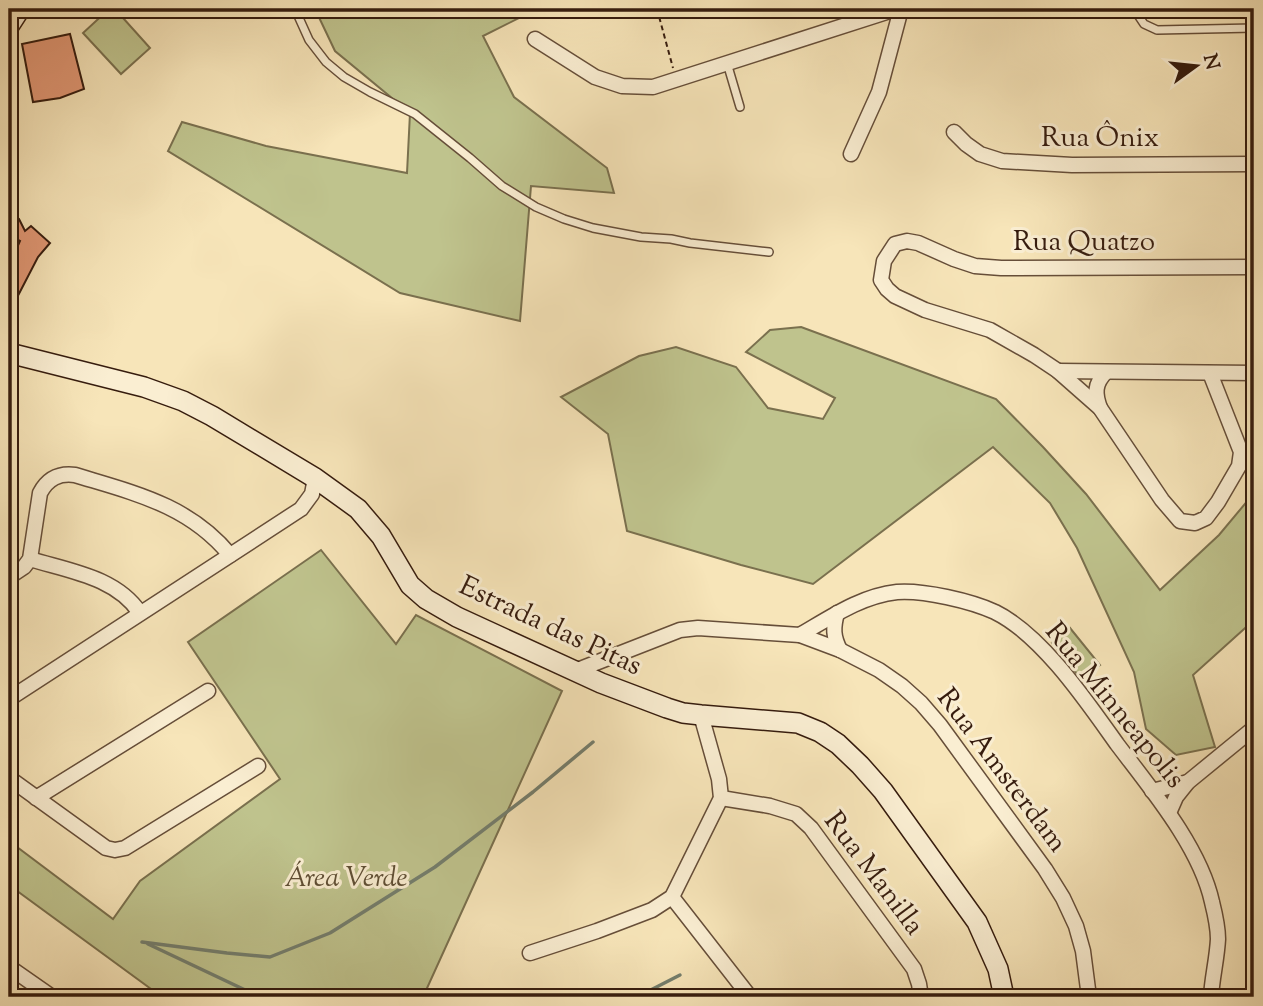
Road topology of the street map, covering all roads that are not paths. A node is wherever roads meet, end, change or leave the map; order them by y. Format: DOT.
graph roads {
  1 [pos="20,9"];
  2 [pos="295,9"];
  3 [pos="896,9"];
  4 [pos="901,9"];
  5 [pos="1134,9"];
  6 [pos="9,26"];
  7 [pos="1254,28"];
  8 [pos="535,39"];
  9 [pos="727,64"];
  10 [pos="740,107"];
  11 [pos="954,132"];
  12 [pos="851,154"];
  13 [pos="1254,164"];
  14 [pos="769,252"];
  15 [pos="1250,267"];
  16 [pos="9,353"];
  17 [pos="1058,371"];
  18 [pos="1105,372"];
  19 [pos="1210,373"];
  20 [pos="1251,373"];
  21 [pos="1100,408"];
  22 [pos="314,478"];
  23 [pos="230,555"];
  24 [pos="30,559"];
  25 [pos="9,577"];
  26 [pos="140,613"];
  27 [pos="837,613"];
  28 [pos="800,635"];
  29 [pos="840,650"];
  30 [pos="575,671"];
  31 [pos="208,691"];
  32 [pos="9,699"];
  33 [pos="701,715"];
  34 [pos="1254,728"];
  35 [pos="258,766"];
  36 [pos="9,778"];
  37 [pos="1188,782"];
  38 [pos="1153,791"];
  39 [pos="36,798"];
  40 [pos="720,798"];
  41 [pos="1169,813"];
  42 [pos="672,897"];
  43 [pos="530,953"];
  44 [pos="9,967"];
  45 [pos="52,997"];
  46 [pos="750,997"];
  47 [pos="921,997"];
  48 [pos="1004,997"];
  49 [pos="1089,997"];
  50 [pos="1211,997"];
  1 -- 6 [label="main road"];
  2 -- 14 [label="lane"];
  3 -- 9 [label="street"];
  4 -- 12 [label="street"];
  5 -- 7 [label="lane"];
  8 -- 9 [label="street"];
  9 -- 10 [label="lane"];
  11 -- 13 [label="street, Rua Ônix"];
  15 -- 17 [label="street, Rua Quatzo"];
  16 -- 22 [label="main road, Estrada das Pitas"];
  17 -- 18 [label="street"];
  17 -- 21 [label="street"];
  18 -- 19 [label="street"];
  18 -- 21 [label="street"];
  19 -- 20 [label="street"];
  19 -- 21 [label="street"];
  22 -- 23 [label="street"];
  22 -- 30 [label="main road, Estrada das Pitas"];
  23 -- 24 [label="street"];
  23 -- 26 [label="street"];
  24 -- 25 [label="street"];
  24 -- 26 [label="street"];
  26 -- 32 [label="street"];
  27 -- 28 [label="street, Rua Minneapolis"];
  27 -- 29 [label="street"];
  27 -- 38 [label="street, Rua Minneapolis"];
  28 -- 29 [label="street, Rua Amsterdam"];
  28 -- 30 [label="street, Rua Amsterdam"];
  29 -- 49 [label="street, Rua Amsterdam"];
  30 -- 33 [label="main road, Estrada das Pitas"];
  31 -- 39 [label="street"];
  33 -- 40 [label="street"];
  33 -- 48 [label="main road, Estrada das Pitas"];
  34 -- 37 [label="street"];
  35 -- 39 [label="street"];
  36 -- 39 [label="street"];
  37 -- 38 [label="street"];
  37 -- 41 [label="street"];
  38 -- 41 [label="street, Rua Minneapolis"];
  40 -- 42 [label="street"];
  40 -- 47 [label="street, Rua Manilla"];
  41 -- 50 [label="street, Rua Minneapolis"];
  42 -- 43 [label="street"];
  42 -- 46 [label="street"];
  44 -- 45 [label="street"];
}
